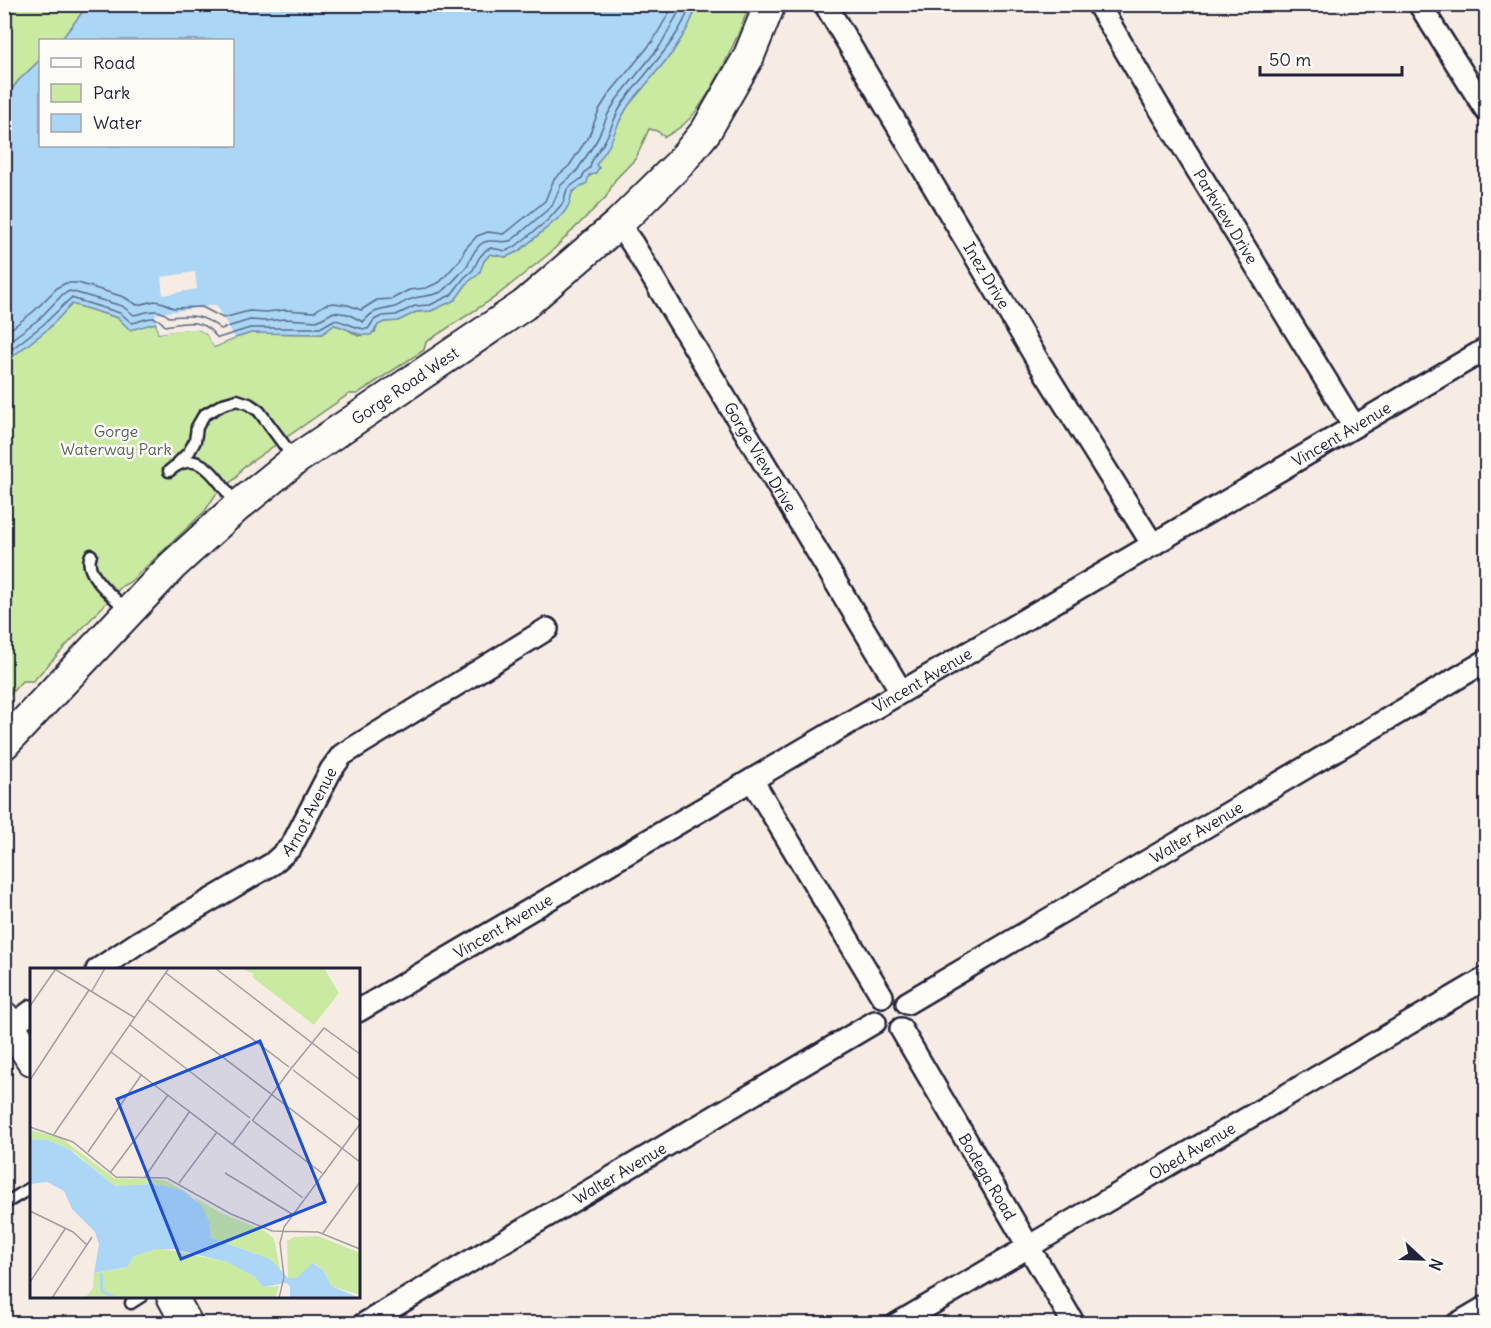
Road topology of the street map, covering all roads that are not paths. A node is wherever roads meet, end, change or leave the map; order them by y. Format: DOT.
graph roads {
  1 [pos="770,4"];
  2 [pos="825,4"];
  3 [pos="1098,4"];
  4 [pos="1419,4"];
  5 [pos="1486,110"];
  6 [pos="618,224"];
  7 [pos="1486,349"];
  8 [pos="1354,426"];
  9 [pos="295,460"];
  10 [pos="178,463"];
  11 [pos="170,471"];
  12 [pos="238,506"];
  13 [pos="1154,544"];
  14 [pos="91,555"];
  15 [pos="129,611"];
  16 [pos="547,629"];
  17 [pos="1486,662"];
  18 [pos="901,691"];
  19 [pos="4,744"];
  20 [pos="752,780"];
  21 [pos="99,968"];
  22 [pos="1486,978"];
  23 [pos="882,996"];
  24 [pos="908,1003"];
  25 [pos="360,1010"];
  26 [pos="16,1018"];
  27 [pos="875,1022"];
  28 [pos="901,1029"];
  29 [pos="30,1055"];
  30 [pos="30,1188"];
  31 [pos="9,1201"];
  32 [pos="1028,1246"];
  33 [pos="139,1298"];
  34 [pos="172,1298"];
  35 [pos="131,1303"];
  36 [pos="1486,1307"];
  37 [pos="187,1323"];
  38 [pos="364,1323"];
  39 [pos="897,1323"];
  40 [pos="1074,1323"];
  41 [pos="1457,1323"];
  1 -- 6 [label="main road, Gorge Road West"];
  2 -- 13 [label="street, Inez Drive"];
  3 -- 8 [label="street, Parkview Drive"];
  4 -- 5 [label="street"];
  6 -- 9 [label="main road, Gorge Road West"];
  6 -- 18 [label="street, Gorge View Drive"];
  7 -- 8 [label="street, Vincent Avenue"];
  8 -- 13 [label="street, Vincent Avenue"];
  9 -- 10 [label="lane"];
  9 -- 12 [label="main road, Gorge Road West"];
  10 -- 11 [label="lane"];
  10 -- 12 [label="lane"];
  12 -- 15 [label="main road, Gorge Road West"];
  13 -- 18 [label="street, Vincent Avenue"];
  14 -- 15 [label="lane"];
  15 -- 19 [label="main road, Gorge Road West"];
  16 -- 21 [label="street, Arnot Avenue"];
  17 -- 24 [label="street, Walter Avenue"];
  18 -- 20 [label="street, Vincent Avenue"];
  20 -- 23 [label="street"];
  20 -- 25 [label="street, Vincent Avenue"];
  22 -- 32 [label="street, Obed Avenue"];
  23 -- 24 [label="street"];
  23 -- 27 [label="street"];
  24 -- 28 [label="street"];
  26 -- 29 [label="main road"];
  27 -- 28 [label="street"];
  27 -- 38 [label="street, Walter Avenue"];
  28 -- 32 [label="street, Bodega Road"];
  30 -- 31 [label="lane"];
  32 -- 39 [label="street, Obed Avenue"];
  32 -- 40 [label="street, Bodega Road"];
  33 -- 35 [label="lane"];
  34 -- 37 [label="main road"];
  36 -- 41 [label="street"];
}
